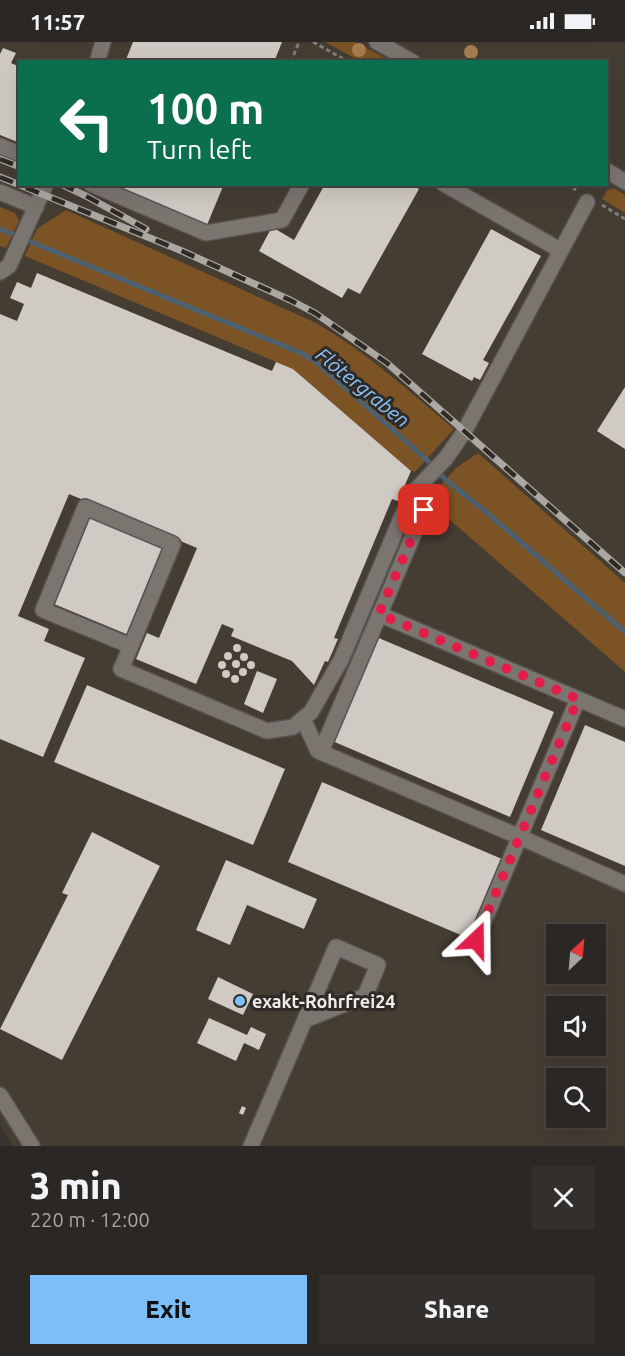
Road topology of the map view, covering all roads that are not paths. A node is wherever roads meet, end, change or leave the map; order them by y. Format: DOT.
graph roads {
  1 [pos="377,42"];
  2 [pos="409,60"];
  3 [pos="0,146"];
  4 [pos="18,153"];
  5 [pos="608,171"];
  6 [pos="625,182"];
  7 [pos="45,186"];
  8 [pos="97,186"];
  9 [pos="301,186"];
  10 [pos="448,186"];
  11 [pos="0,192"];
  12 [pos="587,202"];
  13 [pos="36,207"];
  14 [pos="560,250"];
  15 [pos="0,272"];
  16 [pos="424,510"];
  17 [pos="379,614"];
  18 [pos="131,646"];
  19 [pos="578,699"];
  20 [pos="303,719"];
  21 [pos="625,719"];
  22 [pos="321,752"];
  23 [pos="520,837"];
  24 [pos="625,884"];
  25 [pos="476,940"];
  26 [pos="305,1020"];
  27 [pos="0,1095"];
  28 [pos="32,1146"];
  29 [pos="251,1146"];
  1 -- 2 [label="street"];
  3 -- 4 [label="street"];
  5 -- 6 [label="street"];
  7 -- 13 [label="street"];
  8 -- 9 [label="street"];
  10 -- 14 [label="street"];
  11 -- 13 [label="street"];
  12 -- 14 [label="street"];
  13 -- 15 [label="street"];
  14 -- 20 [label="street"];
  16 -- 17 [label="street"];
  17 -- 19 [label="street"];
  17 -- 22 [label="street"];
  18 -- 18 [label="street"];
  18 -- 20 [label="street"];
  19 -- 21 [label="street"];
  19 -- 23 [label="street"];
  20 -- 22 [label="street"];
  22 -- 23 [label="street"];
  23 -- 24 [label="street"];
  23 -- 25 [label="street"];
  26 -- 26 [label="street"];
  26 -- 29 [label="street"];
  27 -- 28 [label="street"];
}
